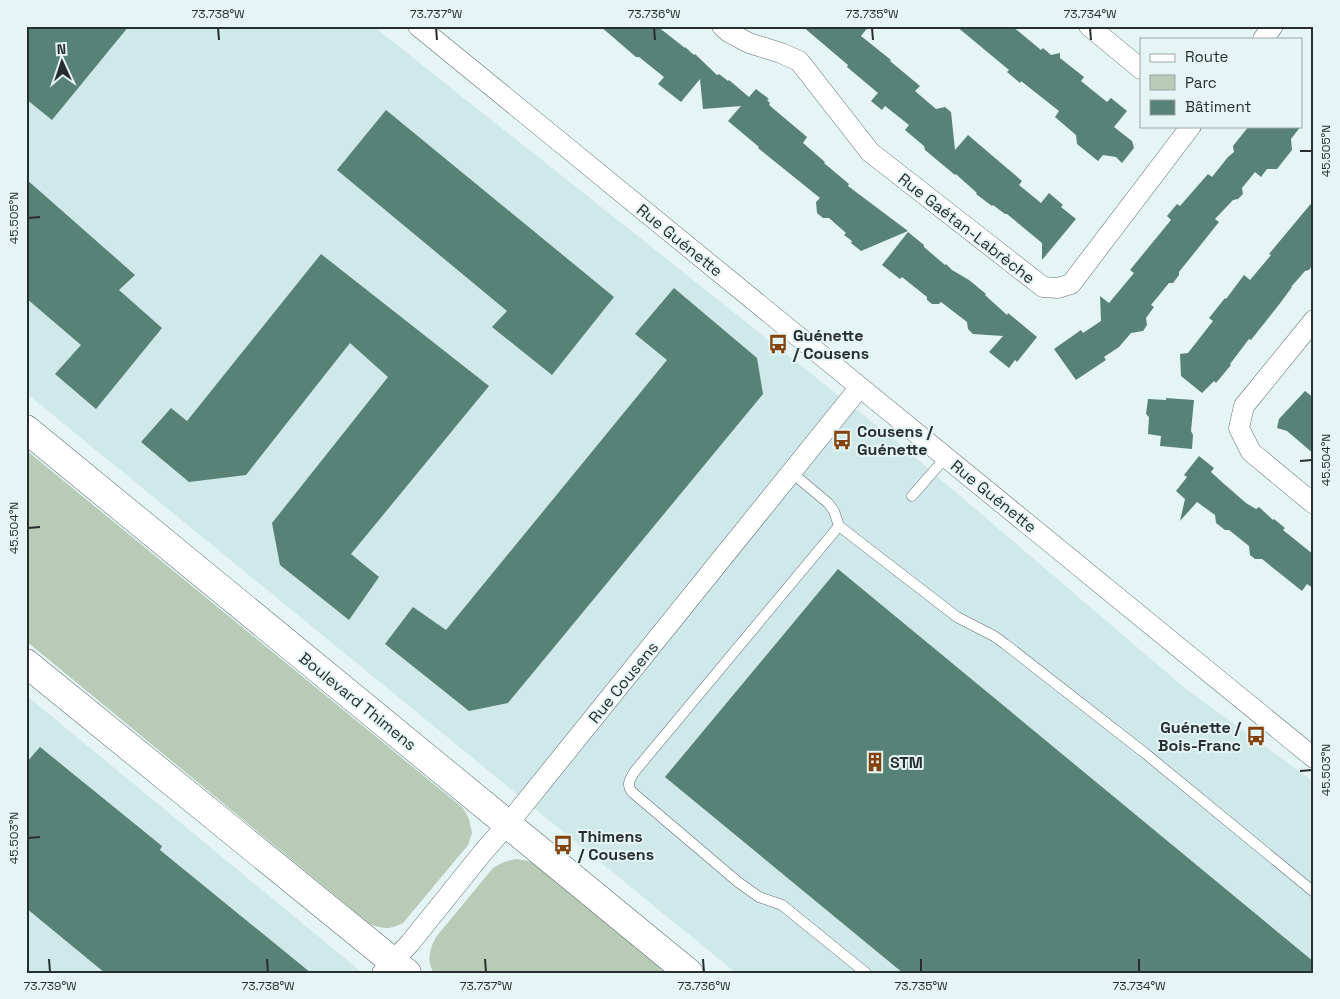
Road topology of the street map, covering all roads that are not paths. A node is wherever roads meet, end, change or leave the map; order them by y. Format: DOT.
graph roads {
  1 [pos="418,26"];
  2 [pos="722,26"];
  3 [pos="1089,26"];
  4 [pos="1273,26"];
  5 [pos="1264,38"];
  6 [pos="1140,68"];
  7 [pos="1189,128"];
  8 [pos="1314,320"];
  9 [pos="860,387"];
  10 [pos="26,429"];
  11 [pos="946,457"];
  12 [pos="791,472"];
  13 [pos="912,496"];
  14 [pos="1314,504"];
  15 [pos="839,526"];
  16 [pos="26,663"];
  17 [pos="1314,758"];
  18 [pos="508,824"];
  19 [pos="1314,892"];
  20 [pos="394,969"];
  21 [pos="676,969"];
  22 [pos="866,973"];
  1 -- 9 [label="street, Rue Guénette"];
  2 -- 7 [label="street, Rue Gaétan-Labrèche"];
  3 -- 6 [label="street"];
  4 -- 5 [label="street"];
  8 -- 14 [label="street"];
  9 -- 11 [label="street, Rue Guénette"];
  9 -- 12 [label="street, Rue Cousens"];
  10 -- 18 [label="street, Boulevard Thimens"];
  11 -- 13 [label="lane"];
  11 -- 17 [label="street, Rue Guénette"];
  12 -- 15 [label="lane"];
  12 -- 18 [label="street, Rue Cousens"];
  15 -- 19 [label="lane"];
  15 -- 22 [label="lane"];
  16 -- 20 [label="street"];
  18 -- 20 [label="street, Rue Cousens"];
  18 -- 21 [label="street, Boulevard Thimens"];
}
